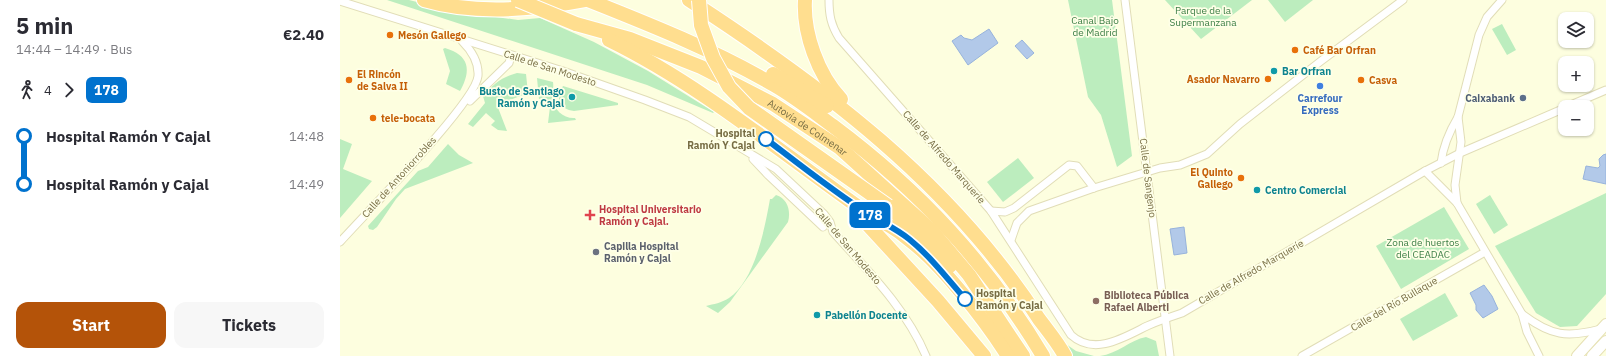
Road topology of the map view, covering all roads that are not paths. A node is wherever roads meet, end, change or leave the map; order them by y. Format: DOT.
graph roads {
  1 [pos="340,0"];
  2 [pos="424,0"];
  3 [pos="518,0"];
  4 [pos="587,0"];
  5 [pos="688,0"];
  6 [pos="699,0"];
  7 [pos="805,0"];
  8 [pos="829,0"];
  9 [pos="1125,0"];
  10 [pos="1403,0"];
  11 [pos="1502,0"];
  12 [pos="576,24"];
  13 [pos="460,39"];
  14 [pos="690,41"];
  15 [pos="511,56"];
  16 [pos="1606,90"];
  17 [pos="1582,100"];
  18 [pos="1558,110"];
  19 [pos="458,112"];
  20 [pos="1458,117"];
  21 [pos="1460,153"];
  22 [pos="750,156"];
  23 [pos="901,159"];
  24 [pos="1441,163"];
  25 [pos="1425,171"];
  26 [pos="1147,172"];
  27 [pos="825,184"];
  28 [pos="1094,188"];
  29 [pos="1021,203"];
  30 [pos="1457,203"];
  31 [pos="992,211"];
  32 [pos="1029,211"];
  33 [pos="823,227"];
  34 [pos="1011,240"];
  35 [pos="340,242"];
  36 [pos="1485,252"];
  37 [pos="993,310"];
  38 [pos="1522,314"];
  39 [pos="1165,319"];
  40 [pos="1604,326"];
  41 [pos="1046,330"];
  42 [pos="1606,341"];
  43 [pos="926,356"];
  44 [pos="984,356"];
  45 [pos="1008,356"];
  46 [pos="1024,356"];
  47 [pos="1043,356"];
  48 [pos="1060,356"];
  49 [pos="1065,356"];
  50 [pos="1170,356"];
  51 [pos="1302,356"];
  52 [pos="1539,356"];
  53 [pos="1577,356"];
  54 [pos="1592,356"];
  1 -- 13 [label="street, Calle de San Modesto"];
  2 -- 4 [label="highway"];
  3 -- 12 [label="highway, Autovía de Colmenar, bridge"];
  4 -- 14 [label="highway, Autovía de Colmenar"];
  5 -- 23 [label="highway"];
  6 -- 37 [label="highway, bridge"];
  7 -- 23 [label="highway"];
  8 -- 31 [label="street, Calle de Alfredo Marqueríe"];
  9 -- 26 [label="street, Calle de Sangenjo"];
  10 -- 26 [label="street"];
  11 -- 20 [label="street"];
  12 -- 27 [label="highway"];
  12 -- 37 [label="highway, Autovía de Colmenar"];
  13 -- 15 [label="street, Calle de San Modesto"];
  13 -- 19 [label="street, Calle de Antoniorrobles"];
  14 -- 23 [label="highway"];
  14 -- 47 [label="highway, Autovía de Colmenar"];
  15 -- 19 [label="street, Calle de Antoniorrobles"];
  15 -- 22 [label="street, Calle de San Modesto"];
  16 -- 17 [label="street, Calle de Alfredo Marqueríe"];
  18 -- 21 [label="street, Calle de Alfredo Marqueríe"];
  19 -- 35 [label="street, Calle de Antoniorrobles"];
  20 -- 21 [label="street"];
  20 -- 24 [label="street"];
  21 -- 24 [label="street, Calle de Alfredo Marqueríe"];
  21 -- 30 [label="street"];
  22 -- 33 [label="street, Calle de San Modesto"];
  22 -- 43 [label="street, Calle de San Modesto"];
  23 -- 41 [label="highway"];
  24 -- 25 [label="street, Calle de Alfredo Marqueríe"];
  25 -- 30 [label="street"];
  25 -- 39 [label="street, Calle de Alfredo Marqueríe"];
  26 -- 28 [label="street"];
  26 -- 39 [label="street, Calle de Sangenjo"];
  27 -- 44 [label="highway"];
  27 -- 45 [label="highway"];
  28 -- 29 [label="street"];
  28 -- 32 [label="street"];
  29 -- 31 [label="street"];
  29 -- 32 [label="street"];
  30 -- 36 [label="street"];
  31 -- 34 [label="street, Calle de Alfredo Marqueríe"];
  32 -- 34 [label="street"];
  34 -- 39 [label="street, Calle de Alfredo Marqueríe"];
  36 -- 38 [label="street"];
  36 -- 51 [label="street, Calle del Río Bullaque"];
  37 -- 46 [label="highway, Autovía de Colmenar"];
  38 -- 40 [label="street"];
  38 -- 52 [label="street"];
  39 -- 50 [label="street, Calle de Sangenjo"];
  40 -- 53 [label="main road"];
  41 -- 48 [label="highway"];
  41 -- 49 [label="highway"];
  42 -- 54 [label="main road"];
}
